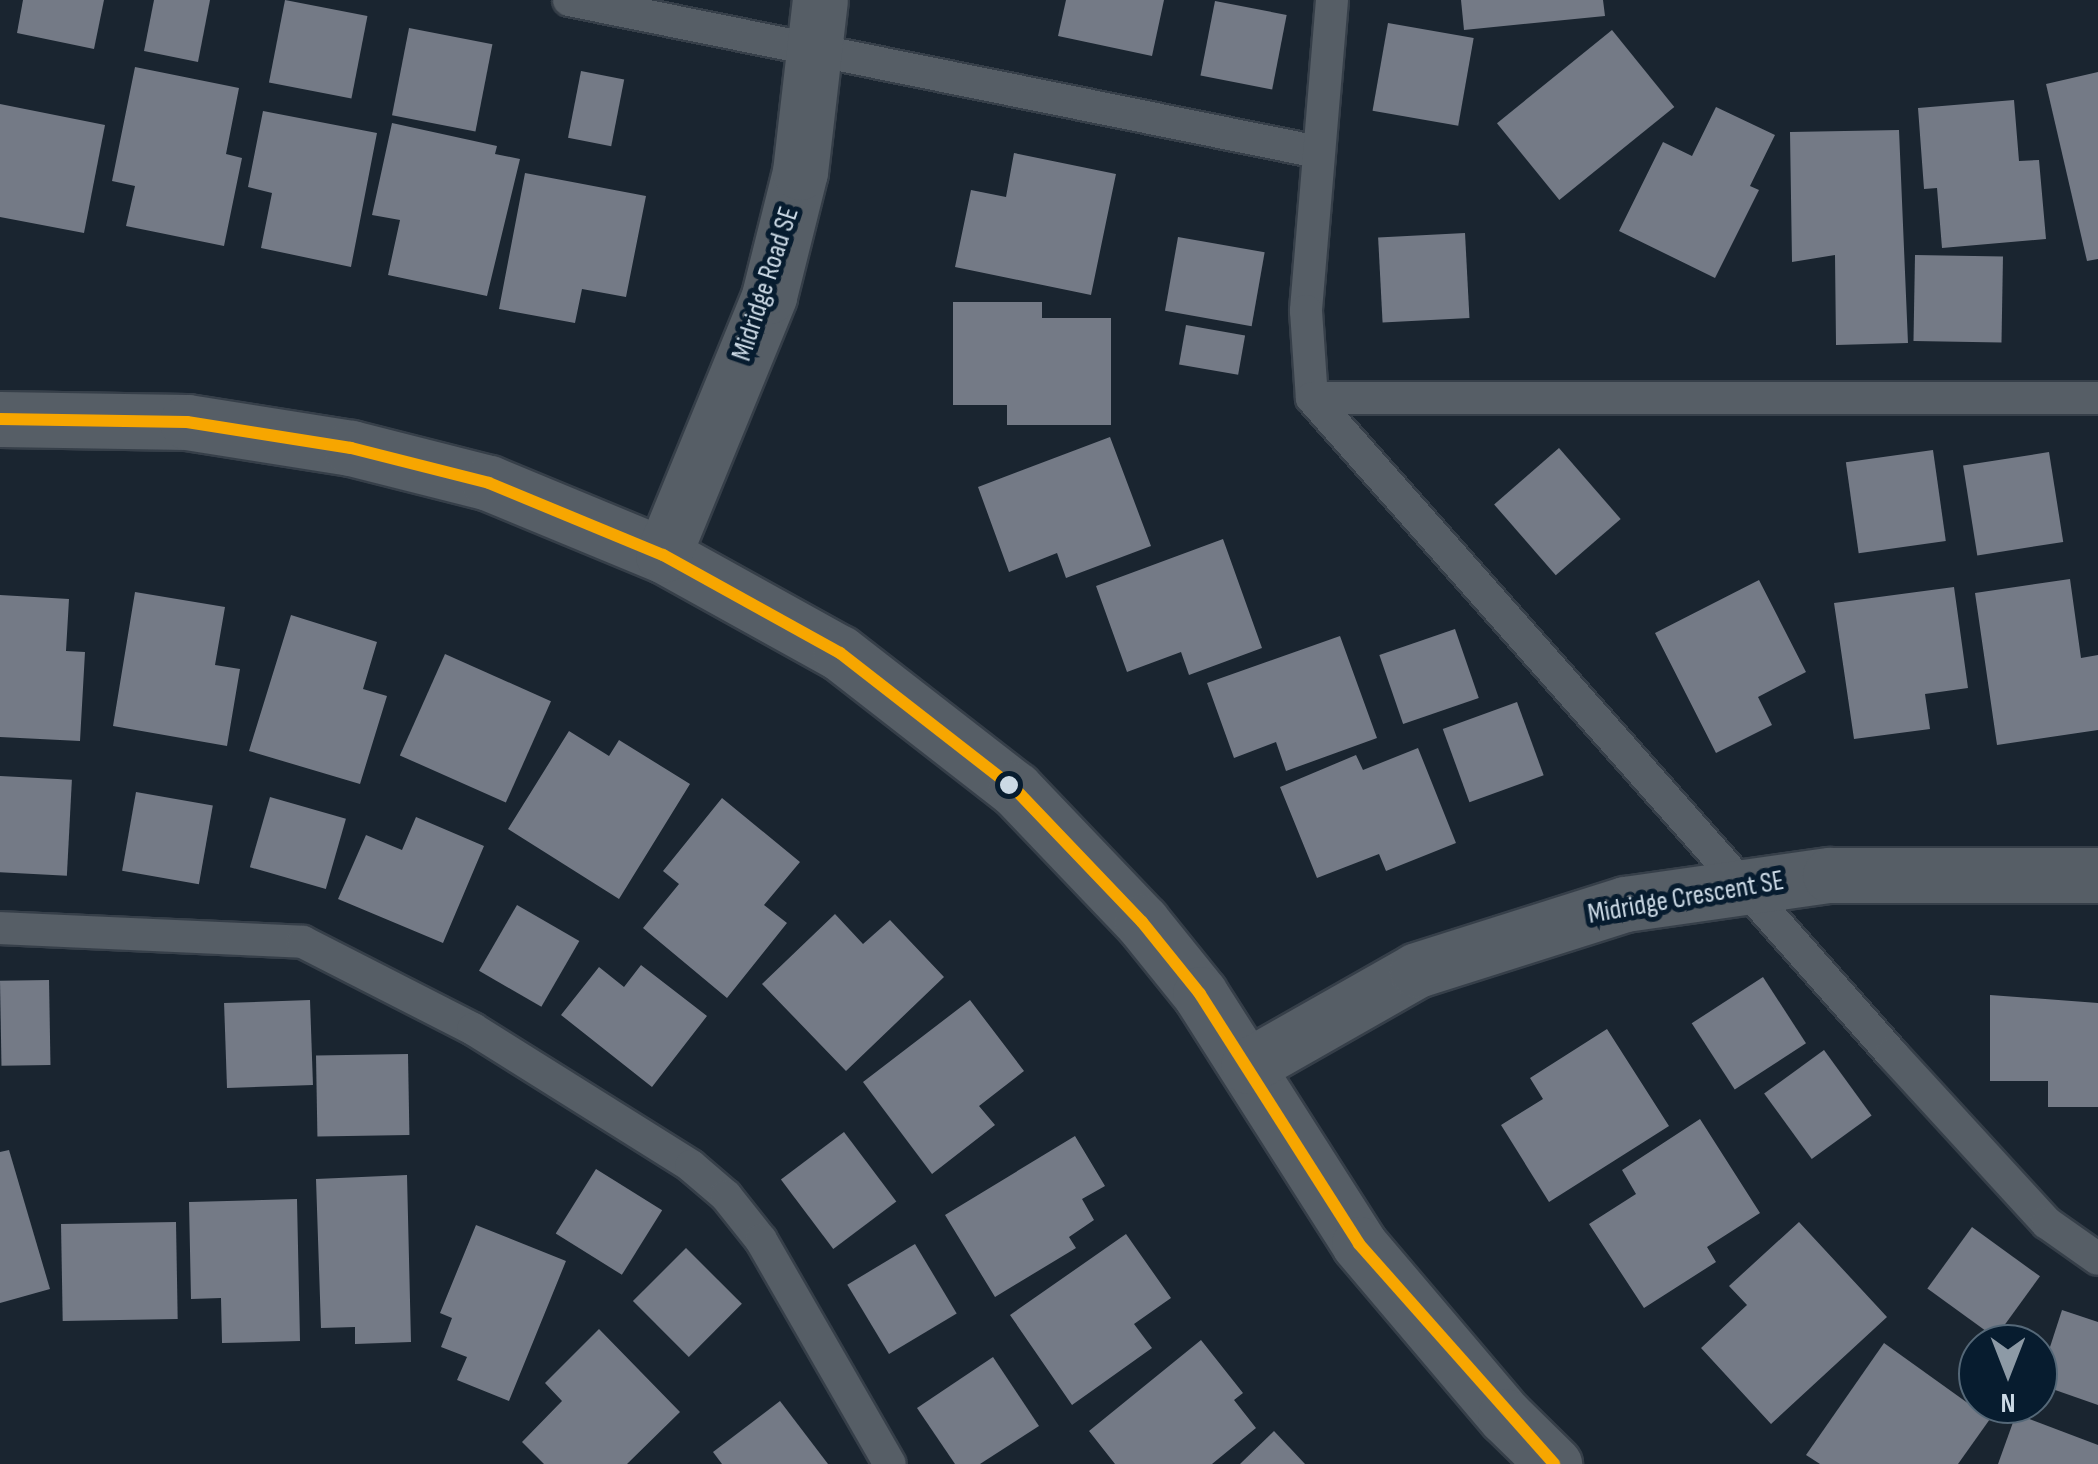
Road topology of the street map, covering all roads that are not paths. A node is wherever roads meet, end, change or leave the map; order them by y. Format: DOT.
graph roads {
  1 [pos="569,0"];
  2 [pos="1332,0"];
  3 [pos="818,24"];
  4 [pos="1318,152"];
  5 [pos="1312,398"];
  6 [pos="2098,398"];
  7 [pos="0,419"];
  8 [pos="662,554"];
  9 [pos="2098,875"];
  10 [pos="1738,884"];
  11 [pos="0,928"];
  12 [pos="1248,1066"];
  13 [pos="2098,1258"];
  14 [pos="890,1464"];
  15 [pos="1554,1464"];
  1 -- 3 [label="lane"];
  2 -- 4 [label="lane"];
  3 -- 4 [label="lane"];
  3 -- 8 [label="street, Midridge Road SE"];
  4 -- 5 [label="lane"];
  5 -- 6 [label="lane"];
  5 -- 10 [label="lane"];
  7 -- 8 [label="street"];
  8 -- 12 [label="street"];
  9 -- 10 [label="street, Midridge Crescent SE"];
  10 -- 12 [label="street, Midridge Crescent SE"];
  10 -- 13 [label="lane"];
  11 -- 14 [label="lane"];
  12 -- 15 [label="street"];
}
